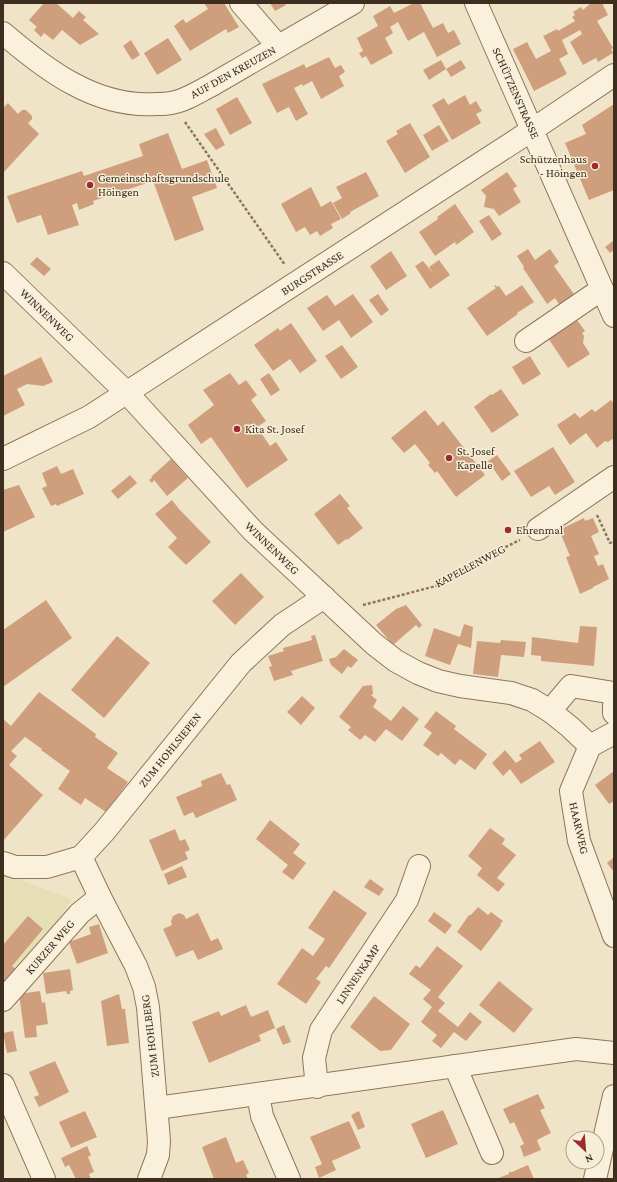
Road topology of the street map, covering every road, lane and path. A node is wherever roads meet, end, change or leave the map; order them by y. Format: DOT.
graph roads {
  1 [pos="241,3"];
  2 [pos="353,3"];
  3 [pos="476,3"];
  4 [pos="3,32"];
  5 [pos="278,46"];
  6 [pos="614,76"];
  7 [pos="171,103"];
  8 [pos="532,130"];
  9 [pos="3,273"];
  10 [pos="297,282"];
  11 [pos="602,289"];
  12 [pos="614,316"];
  13 [pos="526,341"];
  14 [pos="127,393"];
  15 [pos="3,459"];
  16 [pos="614,478"];
  17 [pos="589,494"];
  18 [pos="530,534"];
  19 [pos="614,541"];
  20 [pos="324,597"];
  21 [pos="340,612"];
  22 [pos="614,693"];
  23 [pos="614,706"];
  24 [pos="550,711"];
  25 [pos="614,713"];
  26 [pos="614,733"];
  27 [pos="590,746"];
  28 [pos="81,857"];
  29 [pos="3,863"];
  30 [pos="419,866"];
  31 [pos="100,897"];
  32 [pos="614,936"];
  33 [pos="3,1000"];
  34 [pos="614,1053"];
  35 [pos="455,1066"];
  36 [pos="3,1085"];
  37 [pos="317,1086"];
  38 [pos="258,1095"];
  39 [pos="614,1096"];
  40 [pos="157,1108"];
  41 [pos="492,1153"];
  42 [pos="44,1179"];
  43 [pos="149,1179"];
  44 [pos="289,1179"];
  45 [pos="595,1179"];
  1 -- 5 [label="street"];
  2 -- 5 [label="street, AUF DEN KREUZEN"];
  3 -- 8 [label="street, SCHÜTZENSTRASSE"];
  4 -- 7 [label="street, AUF DEN KREUZEN"];
  5 -- 7 [label="street, AUF DEN KREUZEN"];
  6 -- 8 [label="street, BURGSTRASSE"];
  7 -- 10 [label="path"];
  8 -- 10 [label="street, BURGSTRASSE"];
  8 -- 11 [label="street, SCHÜTZENSTRASSE"];
  9 -- 14 [label="street, WINNENWEG"];
  10 -- 14 [label="street, BURGSTRASSE"];
  11 -- 12 [label="street, SCHÜTZENSTRASSE"];
  11 -- 13 [label="street"];
  14 -- 15 [label="street, BURGSTRASSE"];
  14 -- 20 [label="street, WINNENWEG"];
  16 -- 17 [label="street"];
  17 -- 18 [label="street"];
  17 -- 19 [label="path"];
  18 -- 21 [label="path, KAPELLENWEG"];
  20 -- 21 [label="street, WINNENWEG"];
  20 -- 28 [label="street, ZUM HOHLSIEPEN"];
  21 -- 24 [label="street, WINNENWEG"];
  22 -- 24 [label="street"];
  23 -- 25 [label="street"];
  24 -- 27 [label="street, WINNENWEG"];
  26 -- 27 [label="street"];
  27 -- 32 [label="street, HAARWEG"];
  28 -- 29 [label="street"];
  28 -- 31 [label="street, ZUM HOHLBERG"];
  30 -- 37 [label="street, LINNENKAMP"];
  31 -- 33 [label="street, KURZER WEG"];
  31 -- 40 [label="street, ZUM HOHLBERG"];
  34 -- 35 [label="street"];
  35 -- 37 [label="street"];
  35 -- 41 [label="street"];
  36 -- 42 [label="street"];
  37 -- 38 [label="street"];
  38 -- 40 [label="street"];
  38 -- 44 [label="street"];
  39 -- 45 [label="street"];
  40 -- 43 [label="street, ZUM HOHLBERG"];
}
